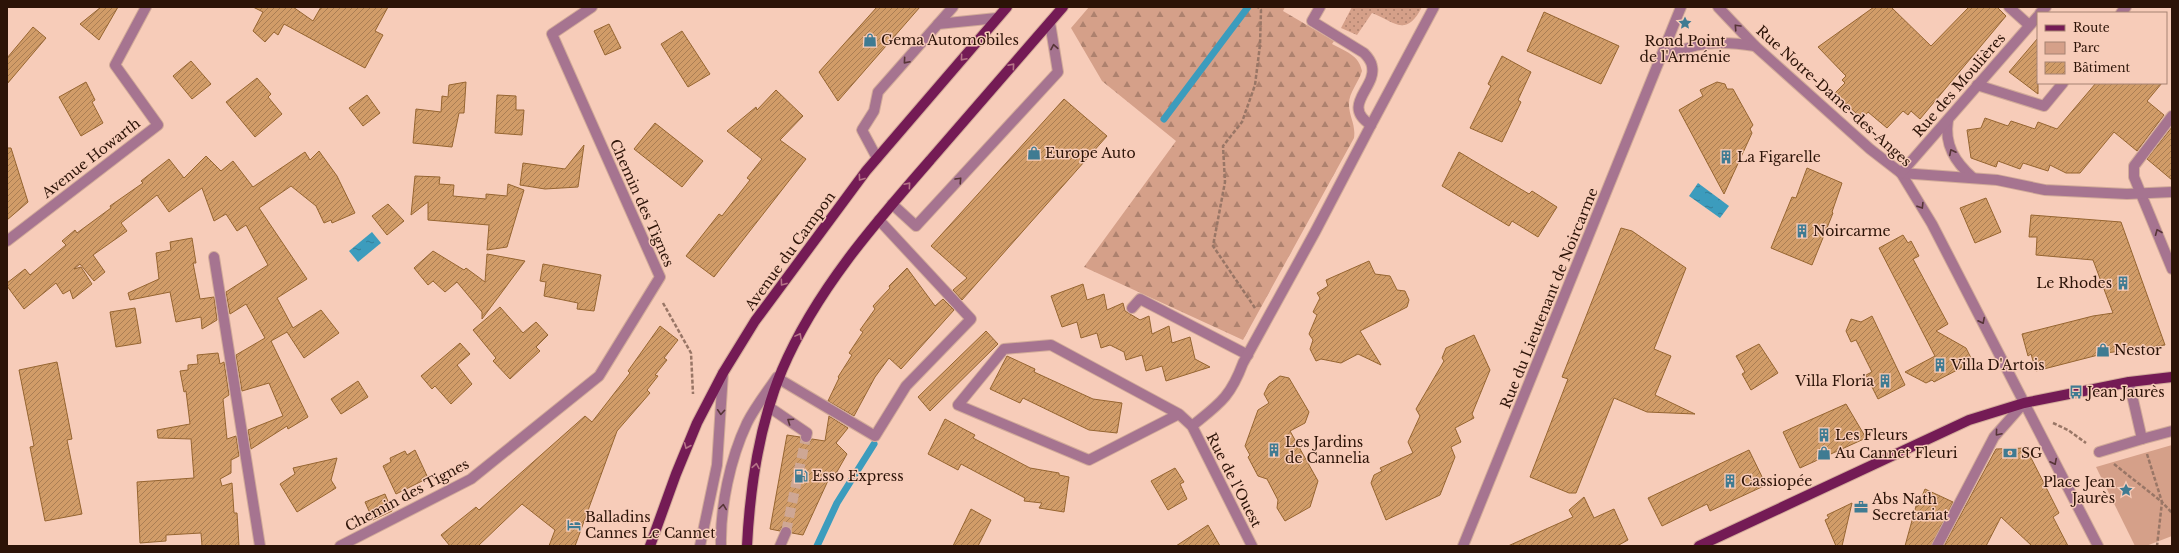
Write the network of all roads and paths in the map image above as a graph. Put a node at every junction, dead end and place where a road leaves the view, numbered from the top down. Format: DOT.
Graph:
graph roads {
  1 [pos="146,7"];
  2 [pos="592,7"];
  3 [pos="953,7"];
  4 [pos="1007,7"];
  5 [pos="1064,7"];
  6 [pos="1258,7"];
  7 [pos="1320,7"];
  8 [pos="1434,7"];
  9 [pos="1681,7"];
  10 [pos="1718,7"];
  11 [pos="2009,7"];
  12 [pos="2037,17"];
  13 [pos="997,18"];
  14 [pos="1050,23"];
  15 [pos="938,24"];
  16 [pos="2030,25"];
  17 [pos="1755,46"];
  18 [pos="1660,59"];
  19 [pos="2062,84"];
  20 [pos="1977,85"];
  21 [pos="2172,116"];
  22 [pos="1948,120"];
  23 [pos="1371,124"];
  24 [pos="877,158"];
  25 [pos="1900,173"];
  26 [pos="1973,178"];
  27 [pos="2172,192"];
  28 [pos="2141,194"];
  29 [pos="892,204"];
  30 [pos="879,220"];
  31 [pos="7,241"];
  32 [pos="214,257"];
  33 [pos="2172,269"];
  34 [pos="651,292"];
  35 [pos="1132,308"];
  36 [pos="1266,320"];
  37 [pos="1248,355"];
  38 [pos="723,373"];
  39 [pos="780,375"];
  40 [pos="2172,377"];
  41 [pos="2129,382"];
  42 [pos="693,396"];
  43 [pos="2024,403"];
  44 [pos="769,407"];
  45 [pos="1179,414"];
  46 [pos="2048,420"];
  47 [pos="1192,426"];
  48 [pos="2068,430"];
  49 [pos="2172,431"];
  50 [pos="806,437"];
  51 [pos="2142,439"];
  52 [pos="2099,452"];
  53 [pos="2162,502"];
  54 [pos="2172,513"];
  55 [pos="786,532"];
  56 [pos="702,542"];
  57 [pos="260,546"];
  58 [pos="340,546"];
  59 [pos="650,546"];
  60 [pos="721,546"];
  61 [pos="747,546"];
  62 [pos="780,546"];
  63 [pos="1252,546"];
  64 [pos="1463,546"];
  65 [pos="1699,546"];
  66 [pos="1937,546"];
  67 [pos="2098,546"];
  68 [pos="2157,546"];
  1 -- 31 [label="street, Avenue Howarth"];
  2 -- 34 [label="street, Chemin des Tignes"];
  3 -- 15 [label="street"];
  4 -- 13 [label="main road, Avenue du Campon"];
  5 -- 14 [label="main road"];
  6 -- 36 [label="path"];
  7 -- 23 [label="street"];
  8 -- 23 [label="street"];
  9 -- 18 [label="street, Rue du Lieutenant de Noircarme"];
  17 -- 10 [label="street, Rue Notre-Dame-des-Anges, one-way"];
  11 -- 16 [label="street"];
  12 -- 16 [label="street, Rue des Moulières"];
  13 -- 15 [label="street"];
  13 -- 24 [label="main road, Avenue du Campon, one-way"];
  29 -- 14 [label="main road, one-way"];
  29 -- 14 [label="street, one-way"];
  15 -- 24 [label="street, one-way"];
  16 -- 20 [label="street, Rue des Moulières"];
  17 -- 18 [label="street"];
  17 -- 25 [label="street, Rue Notre-Dame-des-Anges"];
  18 -- 64 [label="street, Rue du Lieutenant de Noircarme"];
  19 -- 20 [label="street"];
  20 -- 22 [label="street, Rue des Moulières"];
  21 -- 28 [label="street"];
  22 -- 25 [label="street, Rue des Moulières"];
  26 -- 22 [label="street, one-way"];
  23 -- 36 [label="street"];
  24 -- 38 [label="main road, Avenue du Campon, one-way"];
  25 -- 26 [label="street"];
  25 -- 43 [label="street, Rue Notre-Dame-des-Anges, one-way"];
  26 -- 28 [label="street"];
  27 -- 28 [label="street"];
  33 -- 28 [label="street, one-way"];
  29 -- 30 [label="main road"];
  39 -- 30 [label="main road, one-way"];
  30 -- 39 [label="street"];
  32 -- 57 [label="street"];
  34 -- 42 [label="path"];
  34 -- 58 [label="street, Chemin des Tignes"];
  35 -- 37 [label="street"];
  36 -- 37 [label="street"];
  37 -- 47 [label="street"];
  38 -- 56 [label="street, one-way"];
  38 -- 59 [label="main road, Avenue du Campon, one-way"];
  39 -- 44 [label="main road"];
  60 -- 39 [label="street, one-way"];
  40 -- 41 [label="main road"];
  41 -- 43 [label="main road"];
  41 -- 51 [label="street"];
  43 -- 65 [label="main road"];
  43 -- 66 [label="street, one-way"];
  43 -- 67 [label="street, Rue Notre-Dame-des-Anges, one-way"];
  50 -- 44 [label="street, one-way"];
  61 -- 44 [label="main road, one-way"];
  45 -- 45 [label="street"];
  45 -- 47 [label="street"];
  46 -- 48 [label="path"];
  47 -- 63 [label="street, Rue de l'Ouest"];
  49 -- 51 [label="street"];
  51 -- 52 [label="street"];
  51 -- 53 [label="path"];
  53 -- 54 [label="path"];
  53 -- 68 [label="path"];
  55 -- 62 [label="street"];
}
